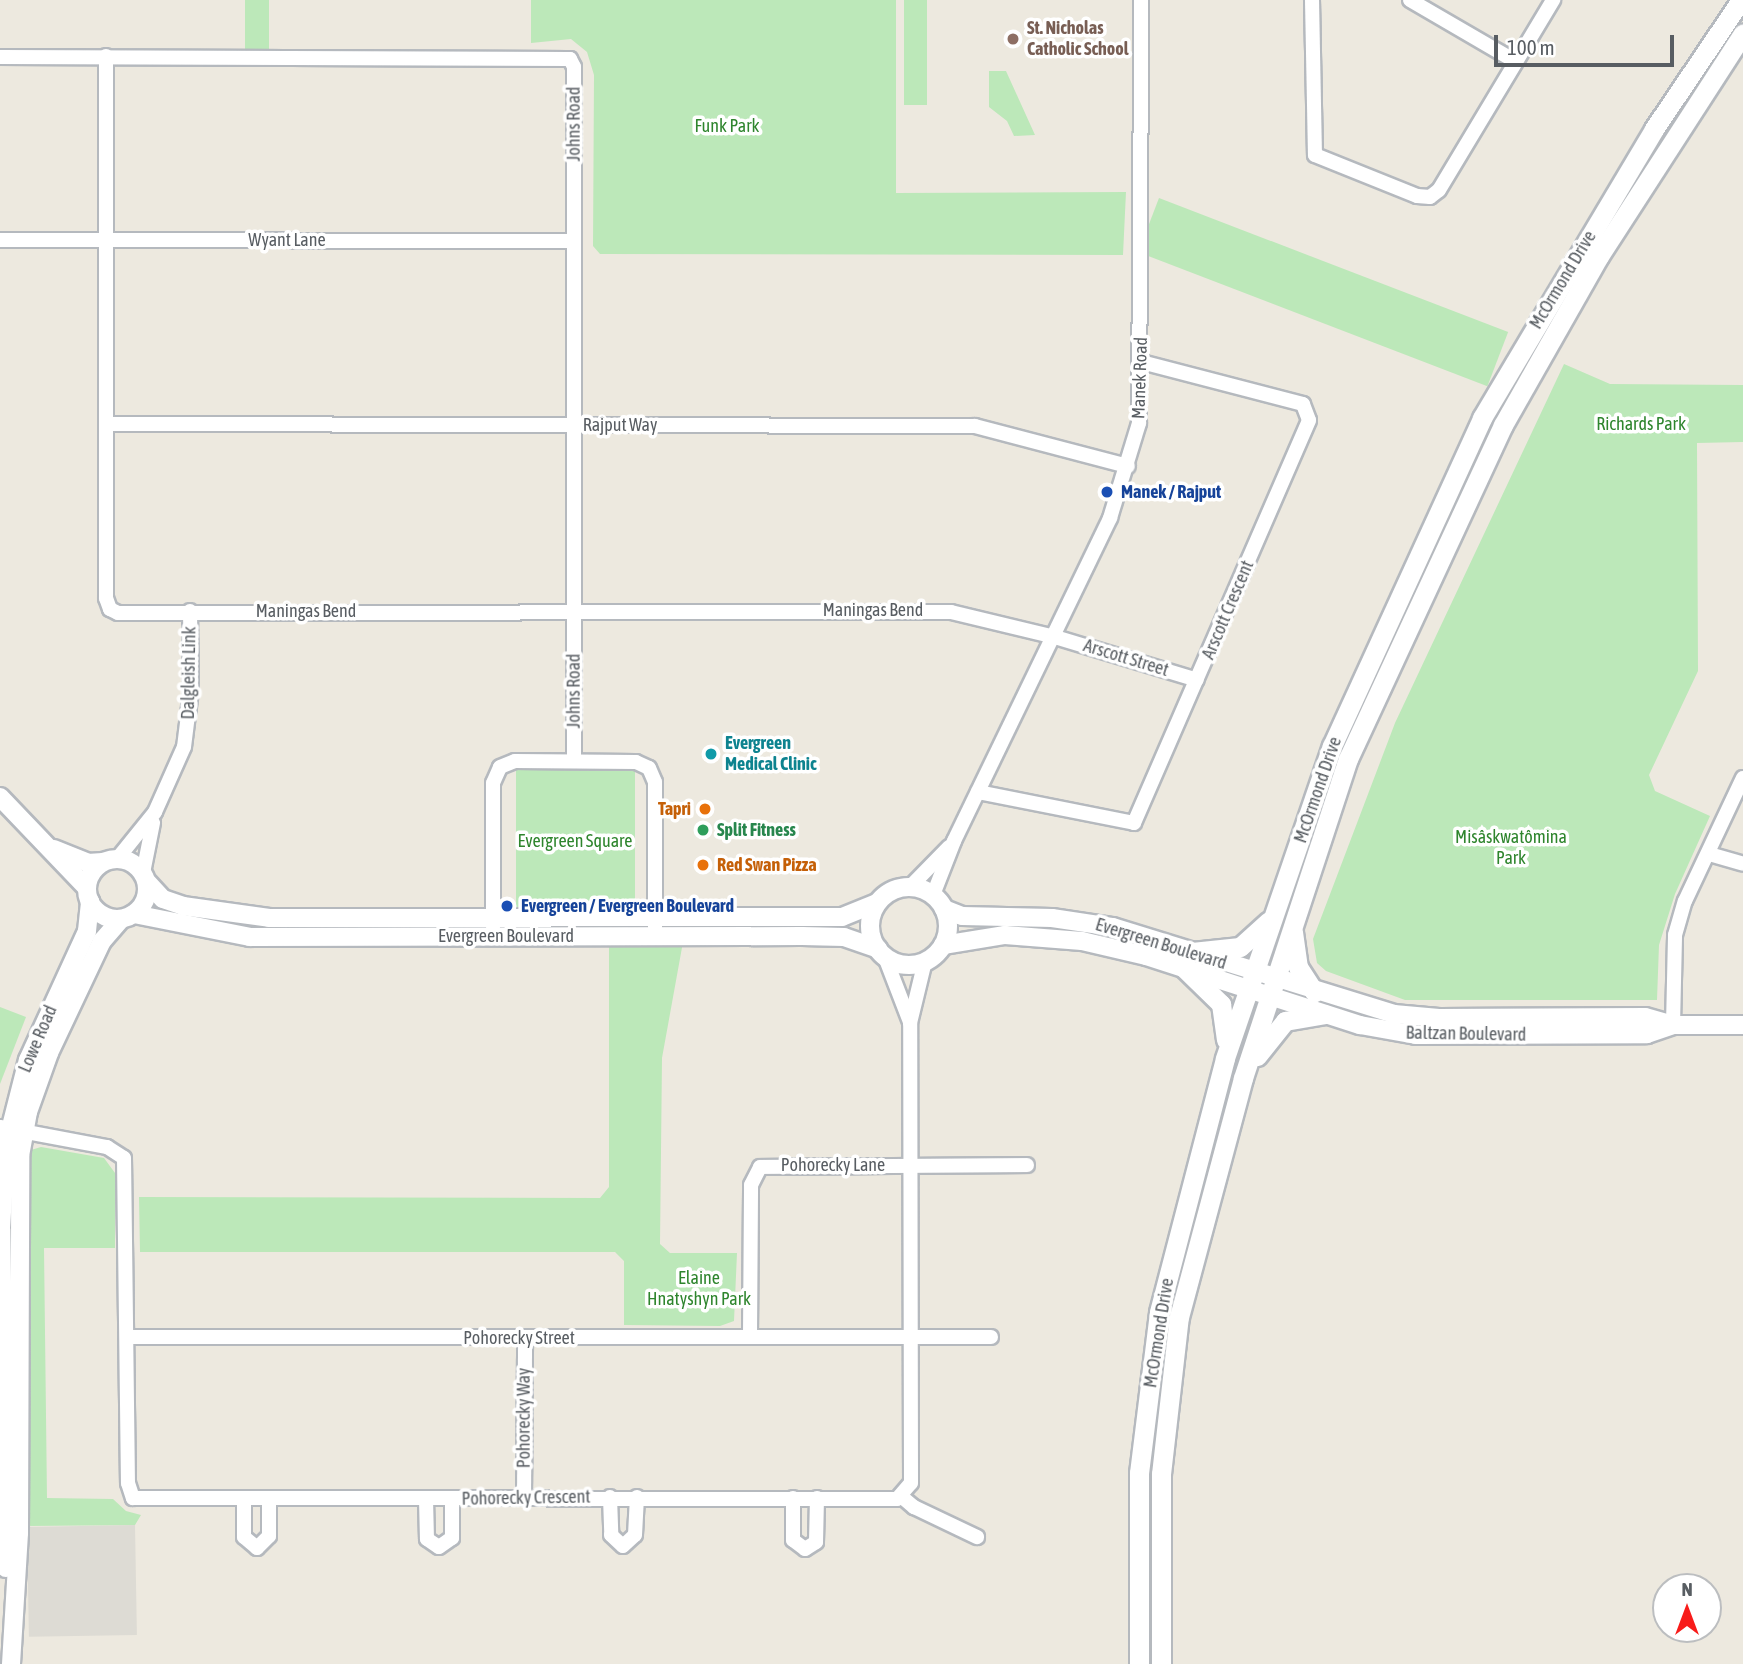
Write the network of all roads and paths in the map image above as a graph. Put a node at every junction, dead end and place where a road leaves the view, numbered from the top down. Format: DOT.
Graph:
graph roads {
  1 [pos="1141,0"];
  2 [pos="1312,0"];
  3 [pos="1410,0"];
  4 [pos="1553,0"];
  5 [pos="1741,0"];
  6 [pos="1743,33"];
  7 [pos="106,56"];
  8 [pos="0,57"];
  9 [pos="1515,61"];
  10 [pos="0,240"];
  11 [pos="106,240"];
  12 [pos="573,241"];
  13 [pos="1142,362"];
  14 [pos="107,424"];
  15 [pos="574,425"];
  16 [pos="1128,466"];
  17 [pos="190,611"];
  18 [pos="575,613"];
  19 [pos="1055,636"];
  20 [pos="1198,680"];
  21 [pos="574,761"];
  22 [pos="1743,778"];
  23 [pos="978,792"];
  24 [pos="0,797"];
  25 [pos="155,812"];
  26 [pos="954,841"];
  27 [pos="43,842"];
  28 [pos="1709,854"];
  29 [pos="110,860"];
  30 [pos="1743,864"];
  31 [pos="145,878"];
  32 [pos="910,887"];
  33 [pos="89,895"];
  34 [pos="939,902"];
  35 [pos="877,903"];
  36 [pos="1276,909"];
  37 [pos="128,916"];
  38 [pos="655,926"];
  39 [pos="493,927"];
  40 [pos="1293,927"];
  41 [pos="943,945"];
  42 [pos="882,953"];
  43 [pos="1188,960"];
  44 [pos="925,961"];
  45 [pos="1250,981"];
  46 [pos="1271,988"];
  47 [pos="1314,992"];
  48 [pos="1324,1014"];
  49 [pos="910,1023"];
  50 [pos="1673,1025"];
  51 [pos="1743,1025"];
  52 [pos="1225,1058"];
  53 [pos="1242,1078"];
  54 [pos="11,1129"];
  55 [pos="909,1165"];
  56 [pos="1027,1165"];
  57 [pos="8,1323"];
  58 [pos="750,1336"];
  59 [pos="128,1337"];
  60 [pos="910,1337"];
  61 [pos="991,1337"];
  62 [pos="525,1338"];
  63 [pos="610,1497"];
  64 [pos="637,1497"];
  65 [pos="902,1497"];
  66 [pos="269,1498"];
  67 [pos="524,1498"];
  68 [pos="793,1498"];
  69 [pos="817,1498"];
  70 [pos="244,1499"];
  71 [pos="426,1499"];
  72 [pos="452,1499"];
  73 [pos="977,1536"];
  74 [pos="11,1664"];
  75 [pos="1139,1664"];
  76 [pos="1161,1664"];
  1 -- 13 [label="street, Manek Road"];
  2 -- 9 [label="street"];
  3 -- 9 [label="street"];
  4 -- 9 [label="street"];
  5 -- 36 [label="main road, McOrmond Drive"];
  6 -- 40 [label="main road, McOrmond Drive"];
  7 -- 8 [label="street, Johns Road"];
  7 -- 11 [label="street, Maningas Bend"];
  7 -- 12 [label="street, Johns Road"];
  10 -- 11 [label="street, Wyant Lane"];
  11 -- 12 [label="street, Wyant Lane"];
  11 -- 14 [label="street, Maningas Bend"];
  12 -- 15 [label="street, Johns Road"];
  13 -- 16 [label="street, Manek Road"];
  13 -- 20 [label="street, Arscott Crescent"];
  14 -- 15 [label="street, Rajput Way"];
  14 -- 17 [label="street, Maningas Bend"];
  15 -- 16 [label="street, Rajput Way"];
  15 -- 18 [label="street, Johns Road"];
  16 -- 19 [label="street, Manek Road"];
  17 -- 18 [label="street, Maningas Bend"];
  17 -- 25 [label="street, Dalgleish Link"];
  18 -- 19 [label="street, Maningas Bend"];
  18 -- 21 [label="street, Johns Road"];
  19 -- 20 [label="street, Arscott Street"];
  19 -- 23 [label="street, Manek Road"];
  20 -- 23 [label="street, Arscott Crescent"];
  21 -- 38 [label="street"];
  21 -- 39 [label="street"];
  22 -- 28 [label="street"];
  23 -- 26 [label="street, Manek Road"];
  24 -- 27 [label="street"];
  25 -- 29 [label="street, Dalgleish Link"];
  25 -- 31 [label="street, Dalgleish Link"];
  26 -- 32 [label="street, Manek Road"];
  26 -- 34 [label="street, Manek Road"];
  27 -- 29 [label="street"];
  27 -- 33 [label="street"];
  28 -- 30 [label="street"];
  28 -- 50 [label="street"];
  29 -- 31 [label="street"];
  29 -- 33 [label="street"];
  31 -- 37 [label="street"];
  31 -- 39 [label="street, Evergreen Boulevard"];
  32 -- 34 [label="street"];
  32 -- 35 [label="street"];
  33 -- 37 [label="street"];
  33 -- 54 [label="street, Lowe Road"];
  34 -- 41 [label="street"];
  34 -- 43 [label="street, Evergreen Boulevard"];
  35 -- 38 [label="street, Evergreen Boulevard"];
  35 -- 42 [label="street"];
  36 -- 43 [label="main road"];
  36 -- 45 [label="main road, McOrmond Drive"];
  37 -- 39 [label="street, Evergreen Boulevard"];
  37 -- 54 [label="street, Lowe Road"];
  38 -- 39 [label="street, Evergreen Boulevard"];
  38 -- 42 [label="street, Evergreen Boulevard"];
  40 -- 46 [label="main road, McOrmond Drive"];
  40 -- 47 [label="main road"];
  41 -- 43 [label="street, Evergreen Boulevard"];
  41 -- 44 [label="street"];
  42 -- 44 [label="street"];
  42 -- 49 [label="street"];
  43 -- 45 [label="street, Evergreen Boulevard"];
  43 -- 52 [label="main road"];
  44 -- 49 [label="street"];
  45 -- 46 [label="street, Baltzan Boulevard"];
  45 -- 52 [label="main road, McOrmond Drive"];
  46 -- 47 [label="street, Baltzan Boulevard"];
  46 -- 48 [label="street, Baltzan Boulevard"];
  46 -- 53 [label="main road, McOrmond Drive"];
  47 -- 50 [label="street, Baltzan Boulevard"];
  48 -- 50 [label="street, Baltzan Boulevard"];
  48 -- 53 [label="main road"];
  49 -- 55 [label="street"];
  50 -- 51 [label="street, Baltzan Boulevard"];
  52 -- 75 [label="main road, McOrmond Drive"];
  53 -- 76 [label="main road, McOrmond Drive"];
  54 -- 57 [label="street, Lowe Road"];
  54 -- 59 [label="street, Pohorecky Crescent"];
  55 -- 56 [label="street"];
  55 -- 58 [label="street, Pohorecky Lane"];
  55 -- 60 [label="street"];
  57 -- 74 [label="street, Lowe Road"];
  58 -- 60 [label="street, Pohorecky Street"];
  58 -- 62 [label="street, Pohorecky Street"];
  59 -- 62 [label="street, Pohorecky Street"];
  59 -- 70 [label="street, Pohorecky Crescent"];
  60 -- 61 [label="street, Pohorecky Street"];
  60 -- 65 [label="street"];
  62 -- 67 [label="street, Pohorecky Way"];
  63 -- 64 [label="street, Pohorecky Crescent"];
  63 -- 64 [label="street"];
  63 -- 67 [label="street, Pohorecky Crescent"];
  64 -- 68 [label="street, Pohorecky Crescent"];
  65 -- 69 [label="street, Pohorecky Crescent"];
  65 -- 73 [label="street"];
  66 -- 70 [label="street, Pohorecky Crescent"];
  66 -- 70 [label="street"];
  66 -- 71 [label="street, Pohorecky Crescent"];
  67 -- 72 [label="street, Pohorecky Crescent"];
  68 -- 69 [label="street, Pohorecky Crescent"];
  68 -- 69 [label="street"];
  71 -- 72 [label="street, Pohorecky Crescent"];
  71 -- 72 [label="street"];
}
